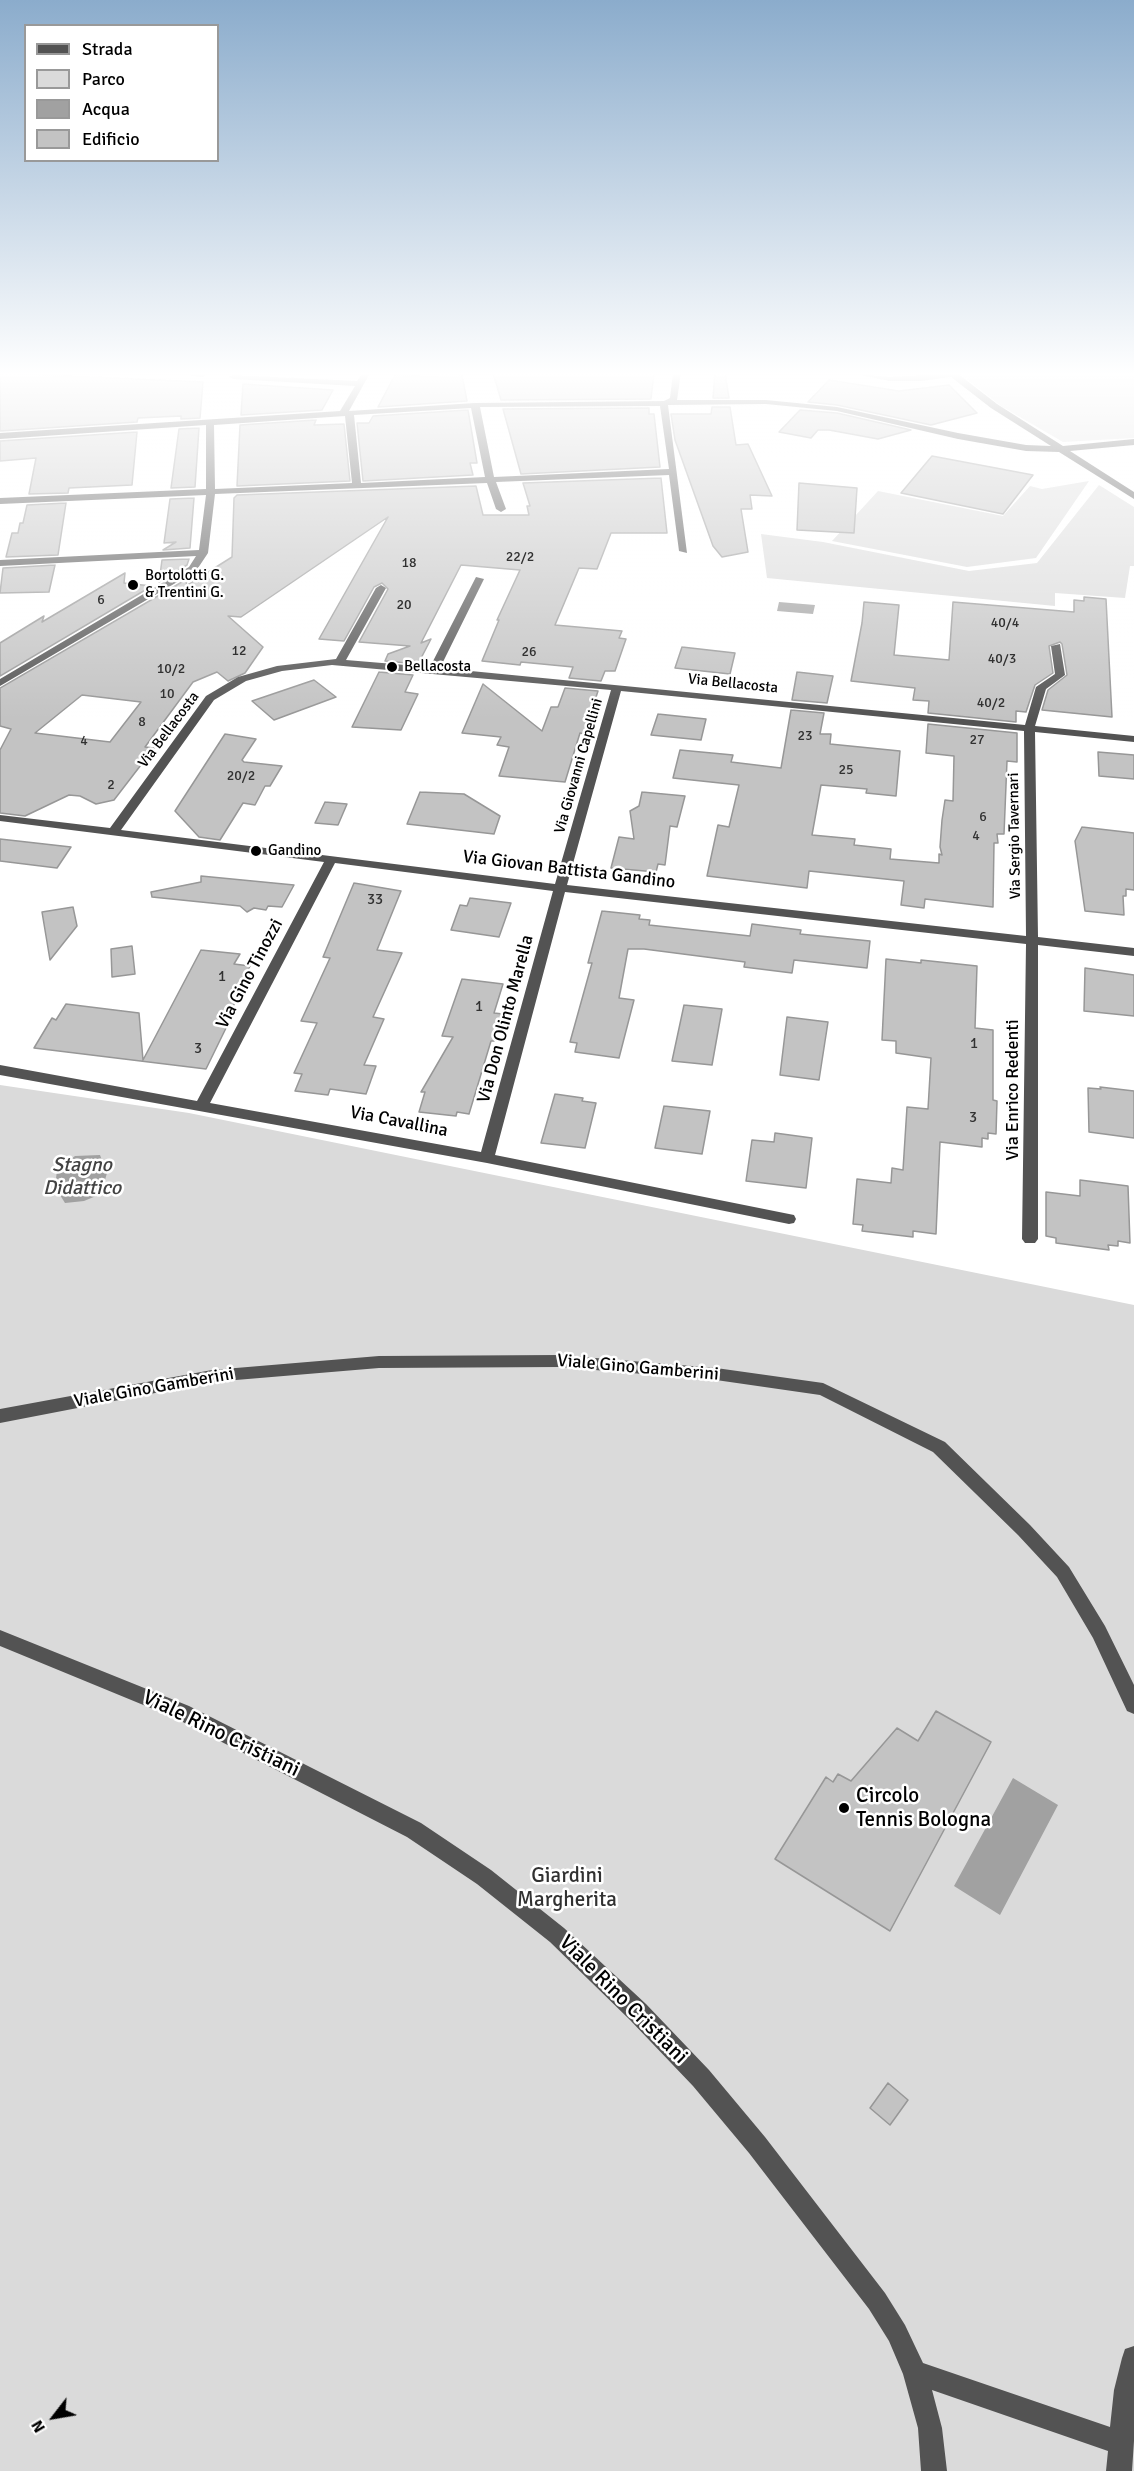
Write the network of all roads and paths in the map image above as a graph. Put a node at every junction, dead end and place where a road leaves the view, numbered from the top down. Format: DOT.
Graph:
graph roads {
  1 [pos="211,488"];
  2 [pos="297,488"];
  3 [pos="493,488"];
  4 [pos="674,488"];
  5 [pos="211,493"];
  6 [pos="0,501"];
  7 [pos="501,509"];
  8 [pos="684,551"];
  9 [pos="203,553"];
  10 [pos="0,563"];
  11 [pos="479,579"];
  12 [pos="381,588"];
  13 [pos="1056,646"];
  14 [pos="340,662"];
  15 [pos="434,670"];
  16 [pos="0,683"];
  17 [pos="617,687"];
  18 [pos="1029,729"];
  19 [pos="1134,739"];
  20 [pos="0,818"];
  21 [pos="114,831"];
  22 [pos="331,860"];
  23 [pos="560,888"];
  24 [pos="1032,942"];
  25 [pos="1134,952"];
  26 [pos="0,1070"];
  27 [pos="202,1105"];
  28 [pos="487,1158"];
  29 [pos="789,1219"];
  30 [pos="1030,1239"];
  31 [pos="0,1416"];
  32 [pos="0,1638"];
  33 [pos="1134,1705"];
  34 [pos="1134,2358"];
  35 [pos="915,2372"];
  36 [pos="1120,2443"];
  37 [pos="934,2471"];
  38 [pos="1119,2471"];
  1 -- 5 [label="street"];
  2 -- 5 [label="street"];
  3 -- 7 [label="street"];
  4 -- 8 [label="street"];
  5 -- 6 [label="street"];
  5 -- 9 [label="street"];
  9 -- 10 [label="street"];
  9 -- 16 [label="street"];
  11 -- 15 [label="street"];
  12 -- 14 [label="street"];
  13 -- 18 [label="street"];
  14 -- 15 [label="street, Via Bellacosta"];
  14 -- 21 [label="street, Via Bellacosta"];
  15 -- 17 [label="street, Via Bellacosta"];
  17 -- 18 [label="street, Via Bellacosta"];
  17 -- 23 [label="street, Via Giovanni Capellini"];
  18 -- 19 [label="street, Via Bellacosta"];
  18 -- 24 [label="street, Via Sergio Tavernari"];
  20 -- 21 [label="street, Via Giovan Battista Gandino"];
  21 -- 22 [label="street, Via Giovan Battista Gandino"];
  22 -- 23 [label="street, Via Giovan Battista Gandino"];
  22 -- 27 [label="street, Via Gino Tinozzi"];
  23 -- 24 [label="street, Via Giovan Battista Gandino"];
  23 -- 28 [label="street, Via Don Olinto Marella"];
  24 -- 25 [label="street, Via Giovan Battista Gandino"];
  24 -- 30 [label="street, Via Enrico Redenti"];
  26 -- 27 [label="street, Via Cavallina"];
  27 -- 28 [label="street, Via Cavallina"];
  28 -- 29 [label="street, Via Cavallina"];
  31 -- 33 [label="street, Viale Gino Gamberini"];
  32 -- 35 [label="street, Viale Rino Cristiani"];
  34 -- 36 [label="street"];
  35 -- 36 [label="street"];
  35 -- 37 [label="street, Viale Rino Cristiani"];
  36 -- 38 [label="street"];
}
